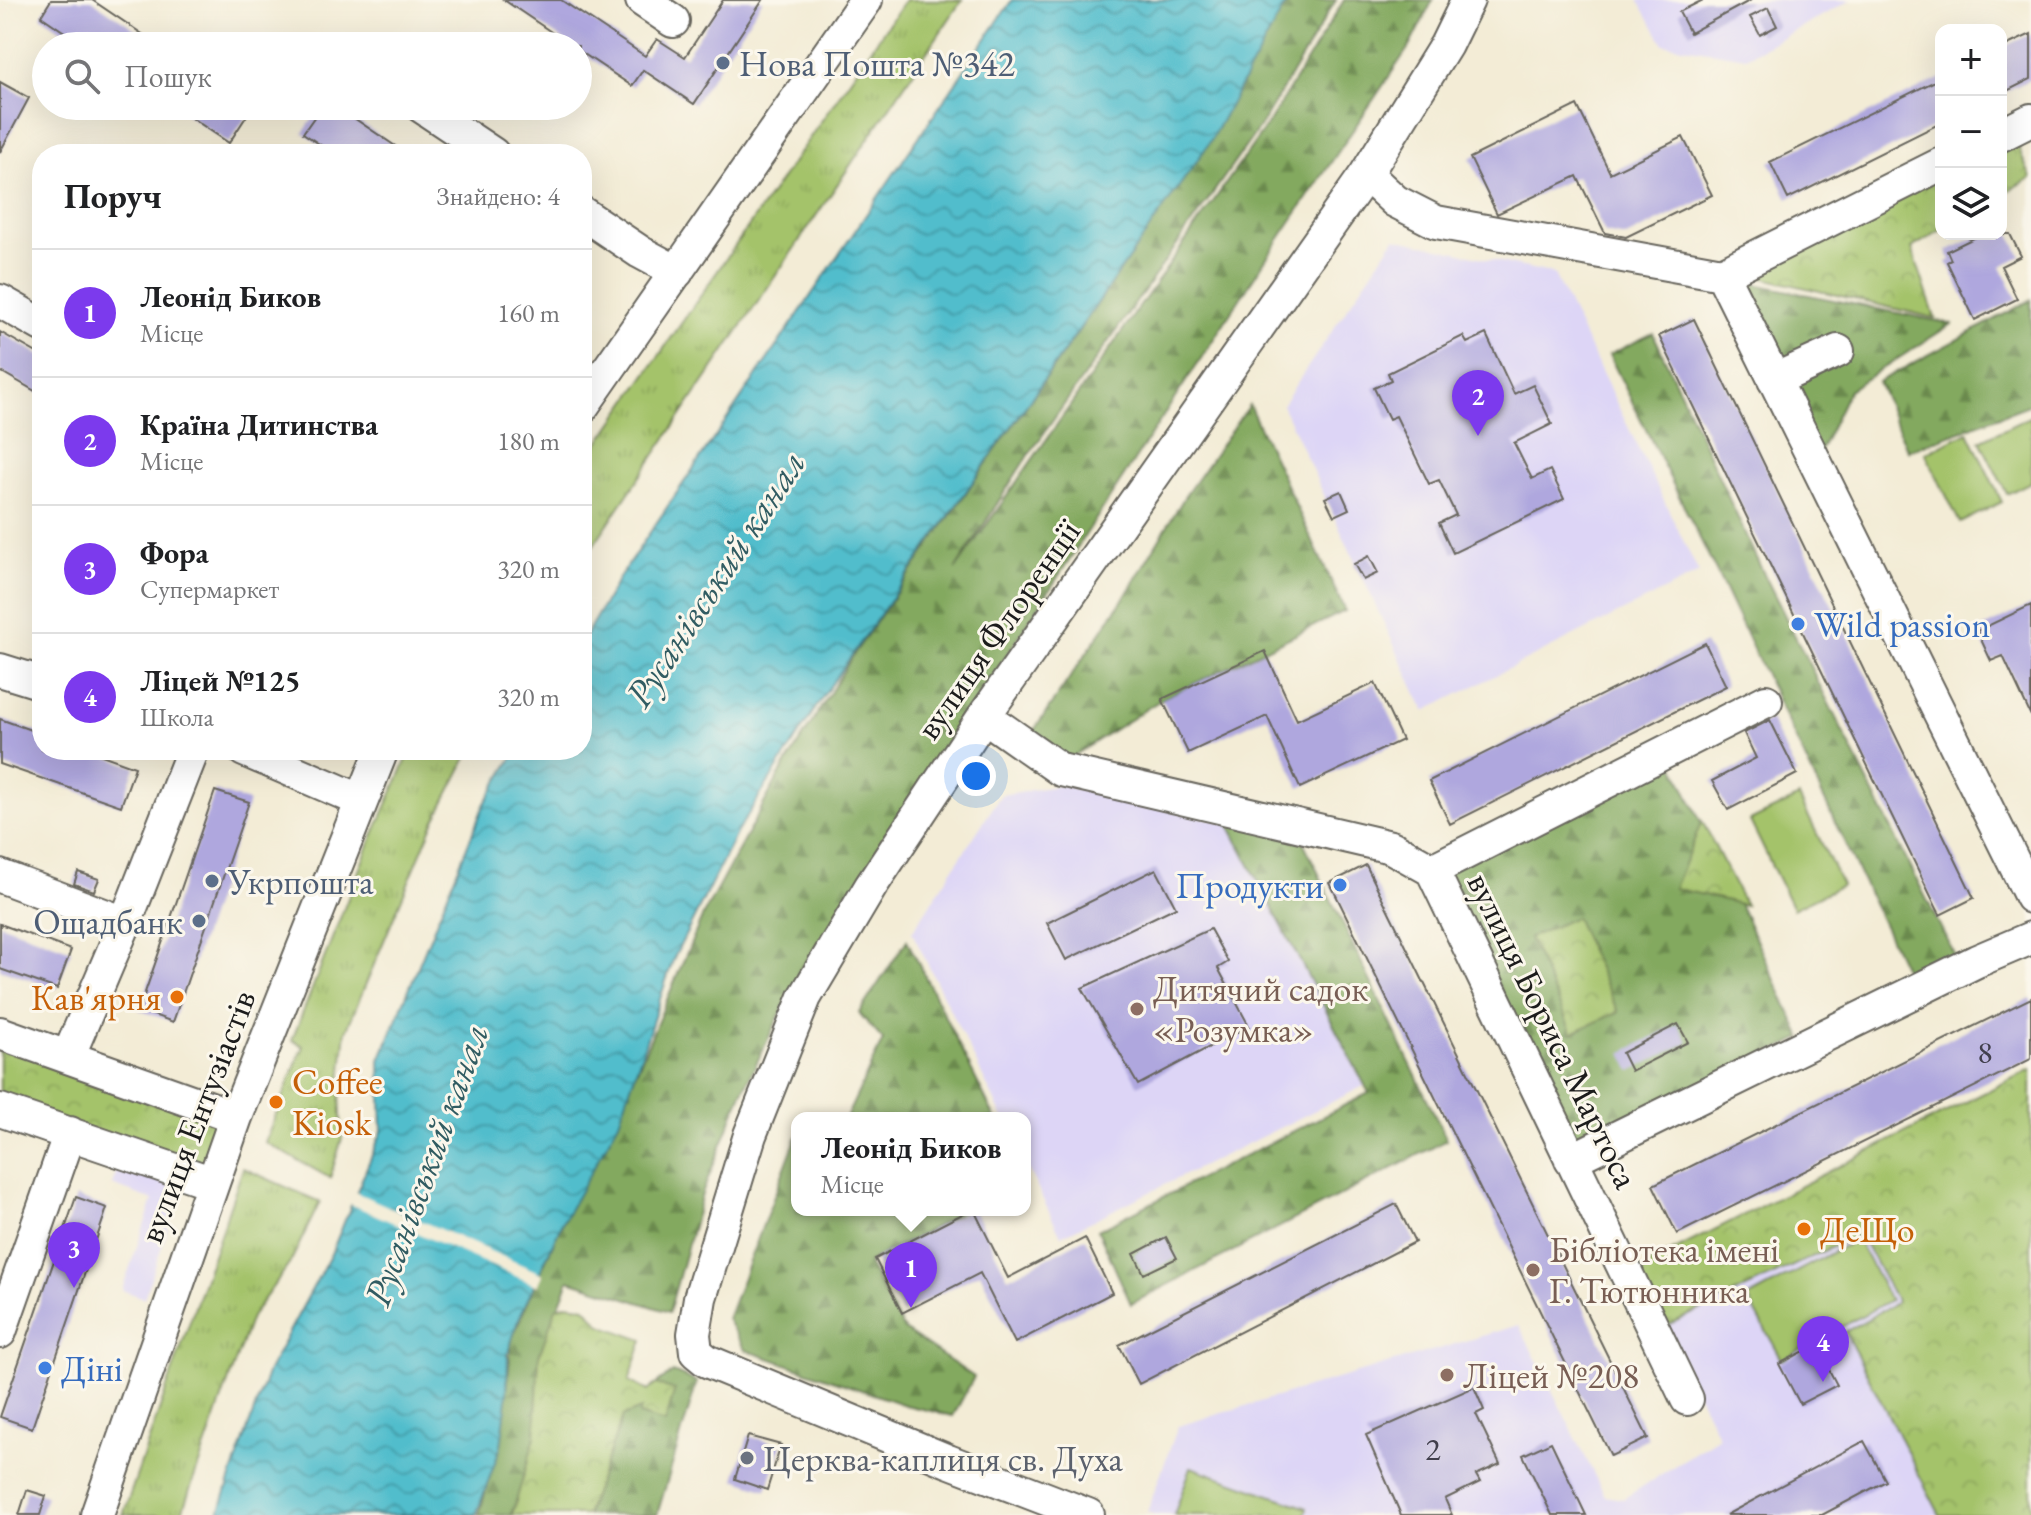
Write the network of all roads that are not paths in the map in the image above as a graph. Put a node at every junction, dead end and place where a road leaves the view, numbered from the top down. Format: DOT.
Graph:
graph roads {
  1 [pos="642,0"];
  2 [pos="866,0"];
  3 [pos="1468,0"];
  4 [pos="673,21"];
  5 [pos="442,120"];
  6 [pos="2031,120"];
  7 [pos="2007,132"];
  8 [pos="478,144"];
  9 [pos="1935,167"];
  10 [pos="1366,174"];
  11 [pos="592,220"];
  12 [pos="677,272"];
  13 [pos="1722,274"];
  14 [pos="0,301"];
  15 [pos="32,319"];
  16 [pos="1838,351"];
  17 [pos="1774,380"];
  18 [pos="592,393"];
  19 [pos="0,670"];
  20 [pos="32,680"];
  21 [pos="1766,701"];
  22 [pos="984,716"];
  23 [pos="189,760"];
  24 [pos="267,760"];
  25 [pos="378,760"];
  26 [pos="360,800"];
  27 [pos="1432,870"];
  28 [pos="0,876"];
  29 [pos="2031,897"];
  30 [pos="125,923"];
  31 [pos="2031,938"];
  32 [pos="0,1033"];
  33 [pos="68,1057"];
  34 [pos="0,1110"];
  35 [pos="236,1117"];
  36 [pos="70,1133"];
  37 [pos="1571,1160"];
  38 [pos="213,1183"];
  39 [pos="11,1263"];
  40 [pos="0,1332"];
  41 [pos="1687,1399"];
  42 [pos="97,1515"];
  43 [pos="1088,1515"];
  1 -- 4 [label="street"];
  2 -- 12 [label="street"];
  3 -- 10 [label="street, вулиця Флоренції"];
  5 -- 8 [label="street"];
  6 -- 7 [label="street"];
  9 -- 13 [label="street"];
  10 -- 13 [label="street"];
  10 -- 22 [label="street, вулиця Флоренції"];
  11 -- 12 [label="street"];
  12 -- 18 [label="street"];
  13 -- 17 [label="street"];
  14 -- 15 [label="street"];
  16 -- 17 [label="street"];
  17 -- 29 [label="street"];
  19 -- 20 [label="street"];
  21 -- 27 [label="street"];
  22 -- 27 [label="street, вулиця Бориса Мартоса"];
  22 -- 43 [label="street, вулиця Флоренції"];
  23 -- 30 [label="street"];
  24 -- 26 [label="street"];
  25 -- 26 [label="street, вулиця Ентузіастів"];
  26 -- 35 [label="street, вулиця Ентузіастів"];
  27 -- 37 [label="street, вулиця Бориса Мартоса"];
  28 -- 30 [label="street"];
  30 -- 33 [label="street"];
  31 -- 37 [label="street"];
  32 -- 33 [label="street"];
  33 -- 35 [label="street"];
  34 -- 36 [label="street"];
  35 -- 38 [label="street, вулиця Ентузіастів"];
  36 -- 38 [label="street"];
  36 -- 39 [label="street"];
  37 -- 41 [label="street, вулиця Бориса Мартоса"];
  38 -- 42 [label="street, вулиця Ентузіастів"];
  39 -- 40 [label="street"];
}
